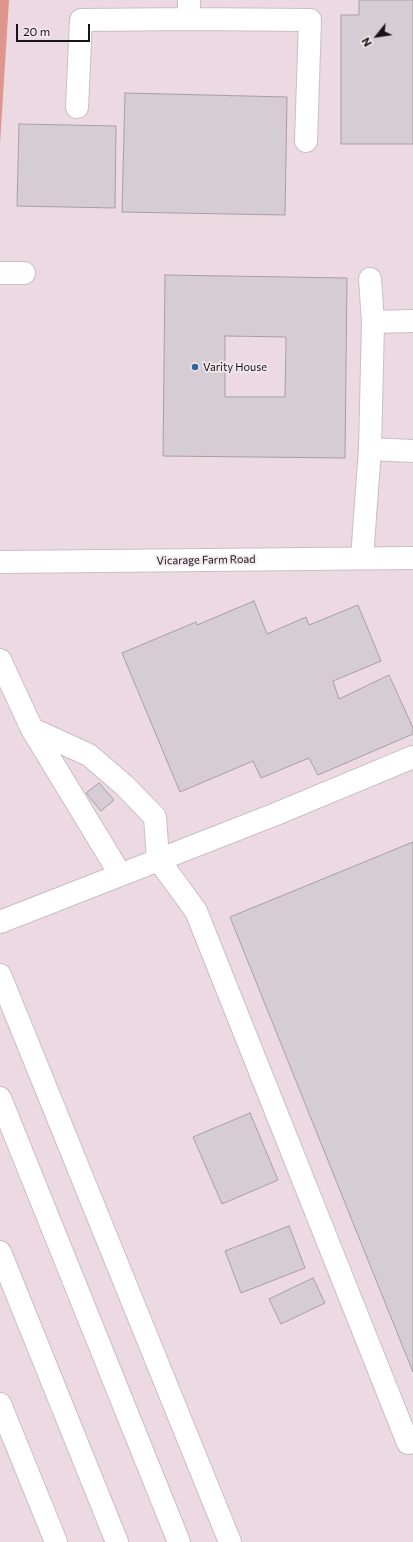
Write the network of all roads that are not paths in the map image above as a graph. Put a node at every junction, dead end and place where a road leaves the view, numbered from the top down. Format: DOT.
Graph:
graph roads {
  1 [pos="189,9"];
  2 [pos="77,107"];
  3 [pos="306,140"];
  4 [pos="0,273"];
  5 [pos="24,273"];
  6 [pos="370,279"];
  7 [pos="413,321"];
  8 [pos="373,322"];
  9 [pos="370,448"];
  10 [pos="413,451"];
  11 [pos="362,558"];
  12 [pos="413,558"];
  13 [pos="0,562"];
  14 [pos="0,660"];
  15 [pos="32,729"];
  16 [pos="413,756"];
  17 [pos="158,859"];
  18 [pos="120,874"];
  19 [pos="0,922"];
  20 [pos="0,975"];
  21 [pos="0,1098"];
  22 [pos="0,1252"];
  23 [pos="0,1404"];
  24 [pos="408,1443"];
  25 [pos="56,1542"];
  26 [pos="117,1542"];
  27 [pos="179,1542"];
  28 [pos="230,1542"];
  1 -- 2 [label="street"];
  1 -- 3 [label="street"];
  4 -- 5 [label="street"];
  6 -- 8 [label="street"];
  7 -- 8 [label="street"];
  8 -- 9 [label="street"];
  9 -- 10 [label="street"];
  9 -- 11 [label="street"];
  11 -- 12 [label="street, Vicarage Farm Road"];
  11 -- 13 [label="street, Vicarage Farm Road"];
  14 -- 15 [label="street"];
  15 -- 17 [label="street"];
  15 -- 18 [label="street"];
  16 -- 17 [label="street"];
  17 -- 18 [label="street"];
  17 -- 24 [label="street"];
  18 -- 19 [label="street"];
  20 -- 28 [label="street"];
  21 -- 27 [label="street"];
  22 -- 26 [label="street"];
  23 -- 25 [label="street"];
}
